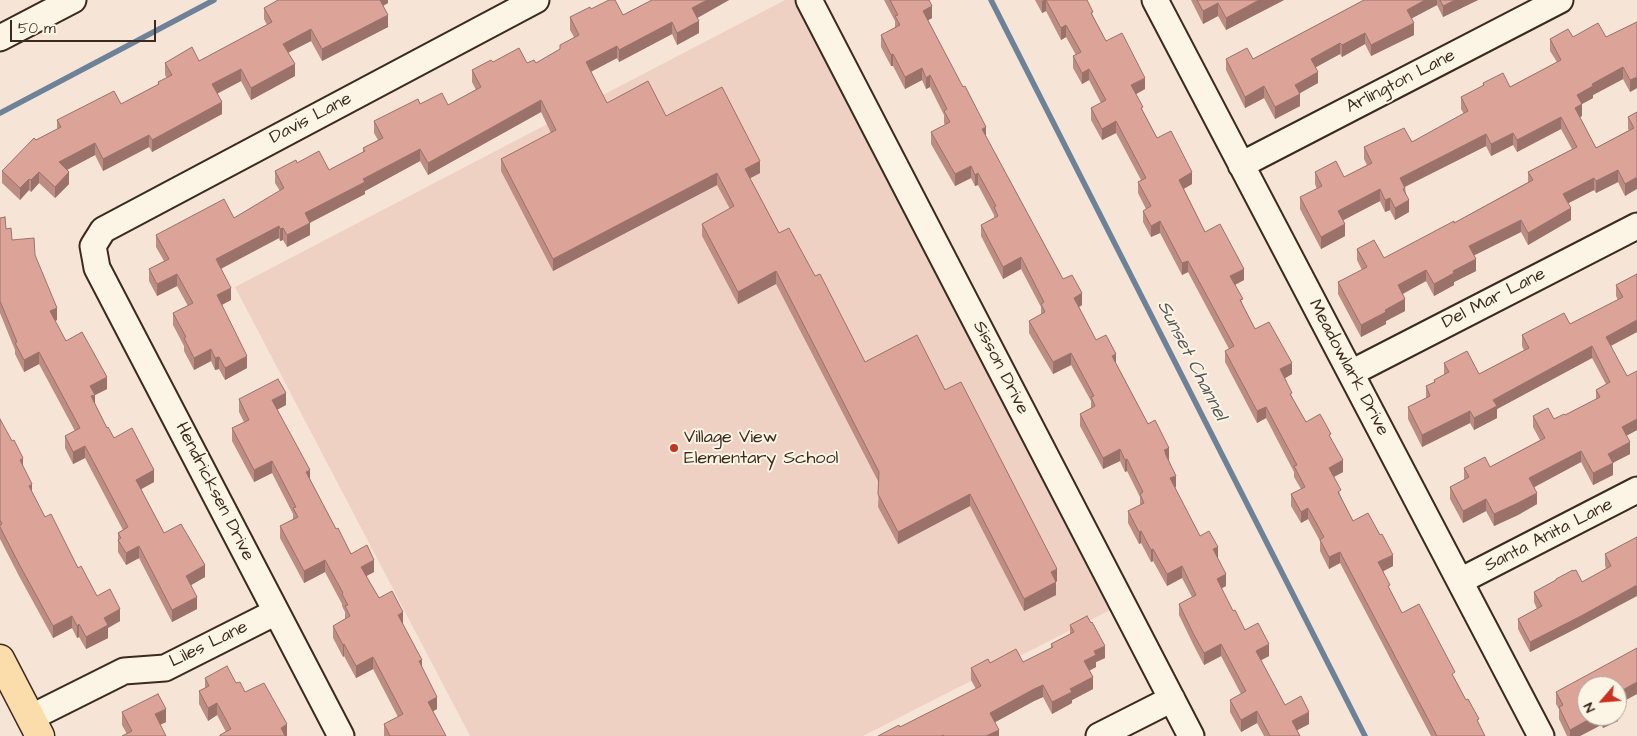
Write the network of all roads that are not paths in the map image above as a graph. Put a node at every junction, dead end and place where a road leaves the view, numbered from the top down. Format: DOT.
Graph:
graph roads {
  1 [pos="73,0"];
  2 [pos="536,0"];
  3 [pos="809,0"];
  4 [pos="1155,0"];
  5 [pos="1560,0"];
  6 [pos="0,38"];
  7 [pos="1241,165"];
  8 [pos="1637,226"];
  9 [pos="93,246"];
  10 [pos="1351,373"];
  11 [pos="1637,490"];
  12 [pos="1460,581"];
  13 [pos="276,612"];
  14 [pos="0,659"];
  15 [pos="1172,699"];
  16 [pos="35,727"];
  17 [pos="341,736"];
  18 [pos="1099,736"];
  19 [pos="1191,736"];
  20 [pos="1542,736"];
  1 -- 6 [label="street"];
  2 -- 9 [label="street, Davis Lane"];
  3 -- 15 [label="street, Sisson Drive"];
  4 -- 7 [label="street, Meadowlark Drive"];
  5 -- 7 [label="street, Arlington Lane"];
  7 -- 10 [label="street, Meadowlark Drive"];
  8 -- 10 [label="street, Del Mar Lane"];
  9 -- 13 [label="street, Hendricksen Drive"];
  10 -- 12 [label="street, Meadowlark Drive"];
  11 -- 12 [label="street, Santa Anita Lane"];
  12 -- 20 [label="street, Meadowlark Drive"];
  13 -- 16 [label="street, Liles Lane"];
  13 -- 17 [label="street, Hendricksen Drive"];
  14 -- 16 [label="main road"];
  15 -- 18 [label="street"];
  15 -- 19 [label="street, Sisson Drive"];
}
